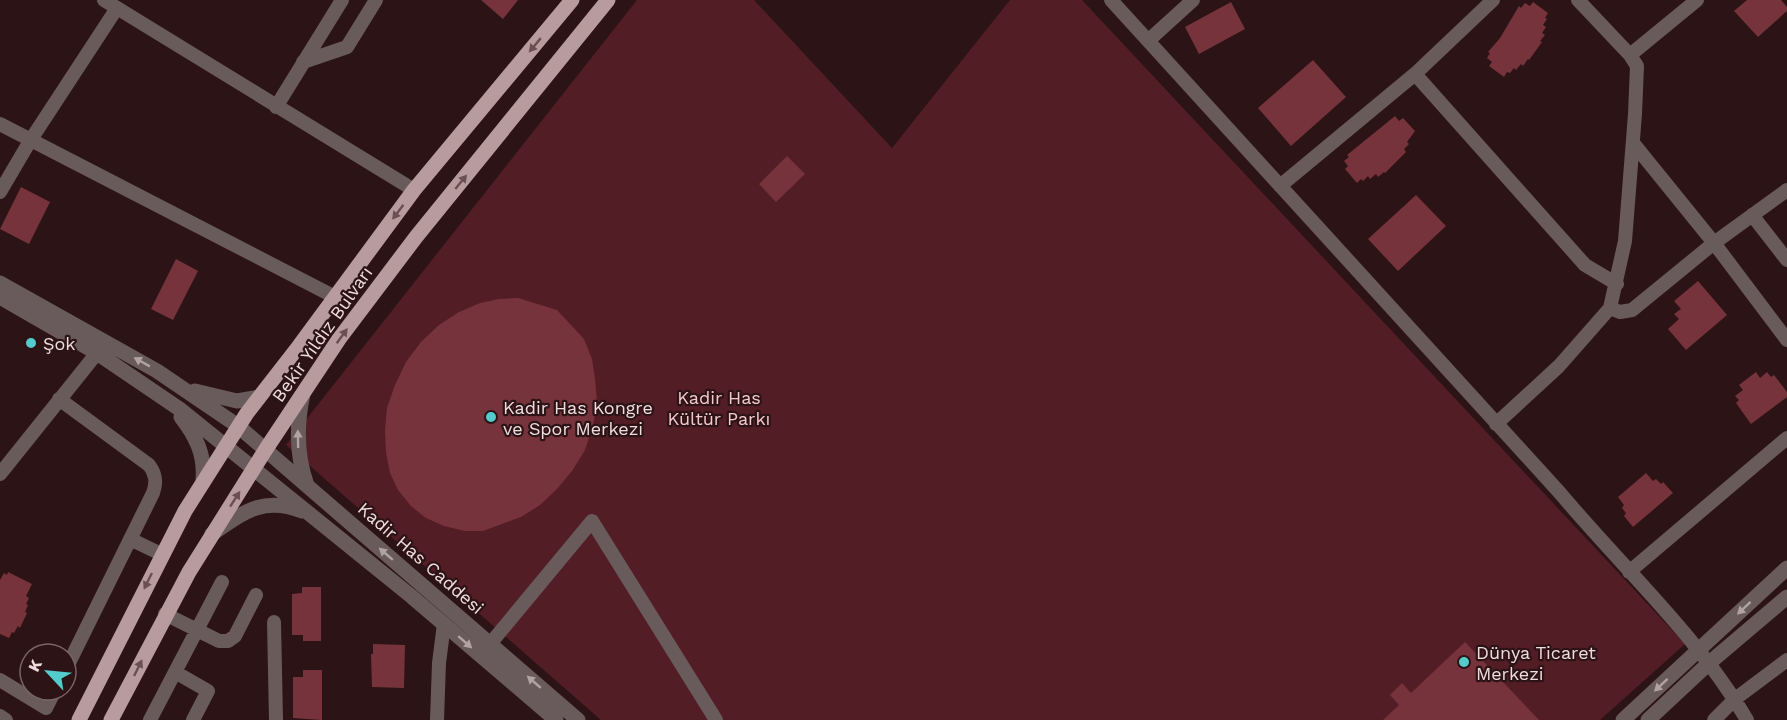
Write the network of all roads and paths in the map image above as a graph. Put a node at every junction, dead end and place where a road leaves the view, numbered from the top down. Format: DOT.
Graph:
graph roads {
  1 [pos="104,0"];
  2 [pos="342,0"];
  3 [pos="375,0"];
  4 [pos="573,0"];
  5 [pos="608,0"];
  6 [pos="1112,0"];
  7 [pos="1193,0"];
  8 [pos="1493,0"];
  9 [pos="1578,0"];
  10 [pos="1697,0"];
  11 [pos="117,8"];
  12 [pos="1149,40"];
  13 [pos="1630,55"];
  14 [pos="303,62"];
  15 [pos="1415,74"];
  16 [pos="276,107"];
  17 [pos="0,124"];
  18 [pos="30,141"];
  19 [pos="1633,143"];
  20 [pos="1280,186"];
  21 [pos="414,190"];
  22 [pos="1787,190"];
  23 [pos="0,192"];
  24 [pos="1752,215"];
  25 [pos="1714,243"];
  26 [pos="1787,260"];
  27 [pos="0,283"];
  28 [pos="1617,284"];
  29 [pos="0,297"];
  30 [pos="335,297"];
  31 [pos="1610,308"];
  32 [pos="1787,340"];
  33 [pos="97,353"];
  34 [pos="185,390"];
  35 [pos="303,392"];
  36 [pos="259,397"];
  37 [pos="59,399"];
  38 [pos="171,402"];
  39 [pos="1496,424"];
  40 [pos="238,426"];
  41 [pos="1787,438"];
  42 [pos="225,446"];
  43 [pos="266,449"];
  44 [pos="254,469"];
  45 [pos="0,474"];
  46 [pos="203,479"];
  47 [pos="307,485"];
  48 [pos="312,516"];
  49 [pos="212,534"];
  50 [pos="130,539"];
  51 [pos="161,554"];
  52 [pos="1787,568"];
  53 [pos="1629,572"];
  54 [pos="222,582"];
  55 [pos="256,595"];
  56 [pos="1787,597"];
  57 [pos="165,614"];
  58 [pos="274,622"];
  59 [pos="444,624"];
  60 [pos="197,630"];
  61 [pos="490,644"];
  62 [pos="78,645"];
  63 [pos="1699,650"];
  64 [pos="1787,660"];
  65 [pos="1708,664"];
  66 [pos="175,672"];
  67 [pos="0,680"];
  68 [pos="1735,699"];
  69 [pos="44,714"];
  70 [pos="0,716"];
  71 [pos="6,720"];
  72 [pos="79,720"];
  73 [pos="111,720"];
  74 [pos="150,720"];
  75 [pos="193,720"];
  76 [pos="276,720"];
  77 [pos="437,720"];
  78 [pos="556,720"];
  79 [pos="578,720"];
  80 [pos="716,720"];
  81 [pos="1623,720"];
  82 [pos="1648,720"];
  83 [pos="1713,720"];
  84 [pos="1747,720"];
  1 -- 11 [label="street"];
  2 -- 14 [label="street"];
  3 -- 14 [label="street"];
  4 -- 21 [label="main road, Bekir Yıldız Bulvarı, one-way"];
  35 -- 5 [label="main road, Bekir Yıldız Bulvarı, one-way"];
  6 -- 12 [label="street"];
  7 -- 12 [label="street"];
  8 -- 15 [label="street"];
  9 -- 13 [label="street"];
  10 -- 13 [label="street"];
  11 -- 16 [label="street"];
  11 -- 18 [label="street"];
  12 -- 20 [label="street"];
  13 -- 19 [label="street"];
  14 -- 16 [label="street"];
  15 -- 20 [label="street"];
  15 -- 28 [label="street"];
  16 -- 21 [label="street"];
  17 -- 18 [label="street"];
  18 -- 23 [label="street"];
  18 -- 30 [label="street"];
  19 -- 25 [label="street"];
  19 -- 28 [label="street"];
  20 -- 39 [label="street"];
  21 -- 30 [label="main road, Bekir Yıldız Bulvarı, one-way"];
  22 -- 24 [label="street"];
  24 -- 25 [label="street"];
  24 -- 26 [label="street"];
  25 -- 31 [label="street"];
  25 -- 32 [label="street"];
  34 -- 27 [label="street, one-way"];
  28 -- 31 [label="street"];
  29 -- 33 [label="street"];
  30 -- 36 [label="main road, Bekir Yıldız Bulvarı"];
  31 -- 39 [label="street"];
  33 -- 37 [label="street"];
  33 -- 38 [label="street, Kadir Has Caddesi"];
  34 -- 36 [label="street"];
  34 -- 40 [label="street, Kadir Has Caddesi"];
  35 -- 43 [label="main road, Bekir Yıldız Bulvarı"];
  47 -- 35 [label="street, one-way"];
  36 -- 40 [label="main road, Bekir Yıldız Bulvarı"];
  37 -- 45 [label="street"];
  37 -- 50 [label="street"];
  38 -- 42 [label="street, Kadir Has Caddesi"];
  38 -- 46 [label="street"];
  39 -- 53 [label="street"];
  40 -- 42 [label="main road, Bekir Yıldız Bulvarı"];
  40 -- 43 [label="street, Kadir Has Caddesi"];
  41 -- 53 [label="street"];
  42 -- 44 [label="street, Kadir Has Caddesi"];
  42 -- 46 [label="main road, Bekir Yıldız Bulvarı"];
  43 -- 44 [label="main road, Bekir Yıldız Bulvarı"];
  43 -- 47 [label="street, Kadir Has Caddesi"];
  44 -- 48 [label="street, Kadir Has Caddesi"];
  49 -- 44 [label="main road, Bekir Yıldız Bulvarı, one-way"];
  46 -- 51 [label="main road, Bekir Yıldız Bulvarı"];
  61 -- 47 [label="street, Kadir Has Caddesi, one-way"];
  48 -- 49 [label="street"];
  48 -- 59 [label="street, Kadir Has Caddesi"];
  49 -- 57 [label="main road, Bekir Yıldız Bulvarı"];
  50 -- 51 [label="street"];
  50 -- 62 [label="street"];
  51 -- 72 [label="main road, Bekir Yıldız Bulvarı, one-way"];
  52 -- 63 [label="street, one-way"];
  53 -- 63 [label="street"];
  54 -- 60 [label="street"];
  55 -- 60 [label="street"];
  56 -- 65 [label="street"];
  57 -- 60 [label="street"];
  73 -- 57 [label="main road, Bekir Yıldız Bulvarı, one-way"];
  58 -- 76 [label="street"];
  59 -- 77 [label="street"];
  59 -- 78 [label="street, Kadir Has Caddesi, one-way"];
  60 -- 66 [label="street"];
  79 -- 61 [label="street, Kadir Has Caddesi, one-way"];
  61 -- 80 [label="street"];
  63 -- 65 [label="street"];
  63 -- 81 [label="street, one-way"];
  64 -- 68 [label="street"];
  65 -- 68 [label="street"];
  65 -- 82 [label="street"];
  66 -- 74 [label="street"];
  66 -- 75 [label="street"];
  67 -- 69 [label="street"];
  68 -- 83 [label="street"];
  68 -- 84 [label="street"];
  70 -- 71 [label="street"];
}
